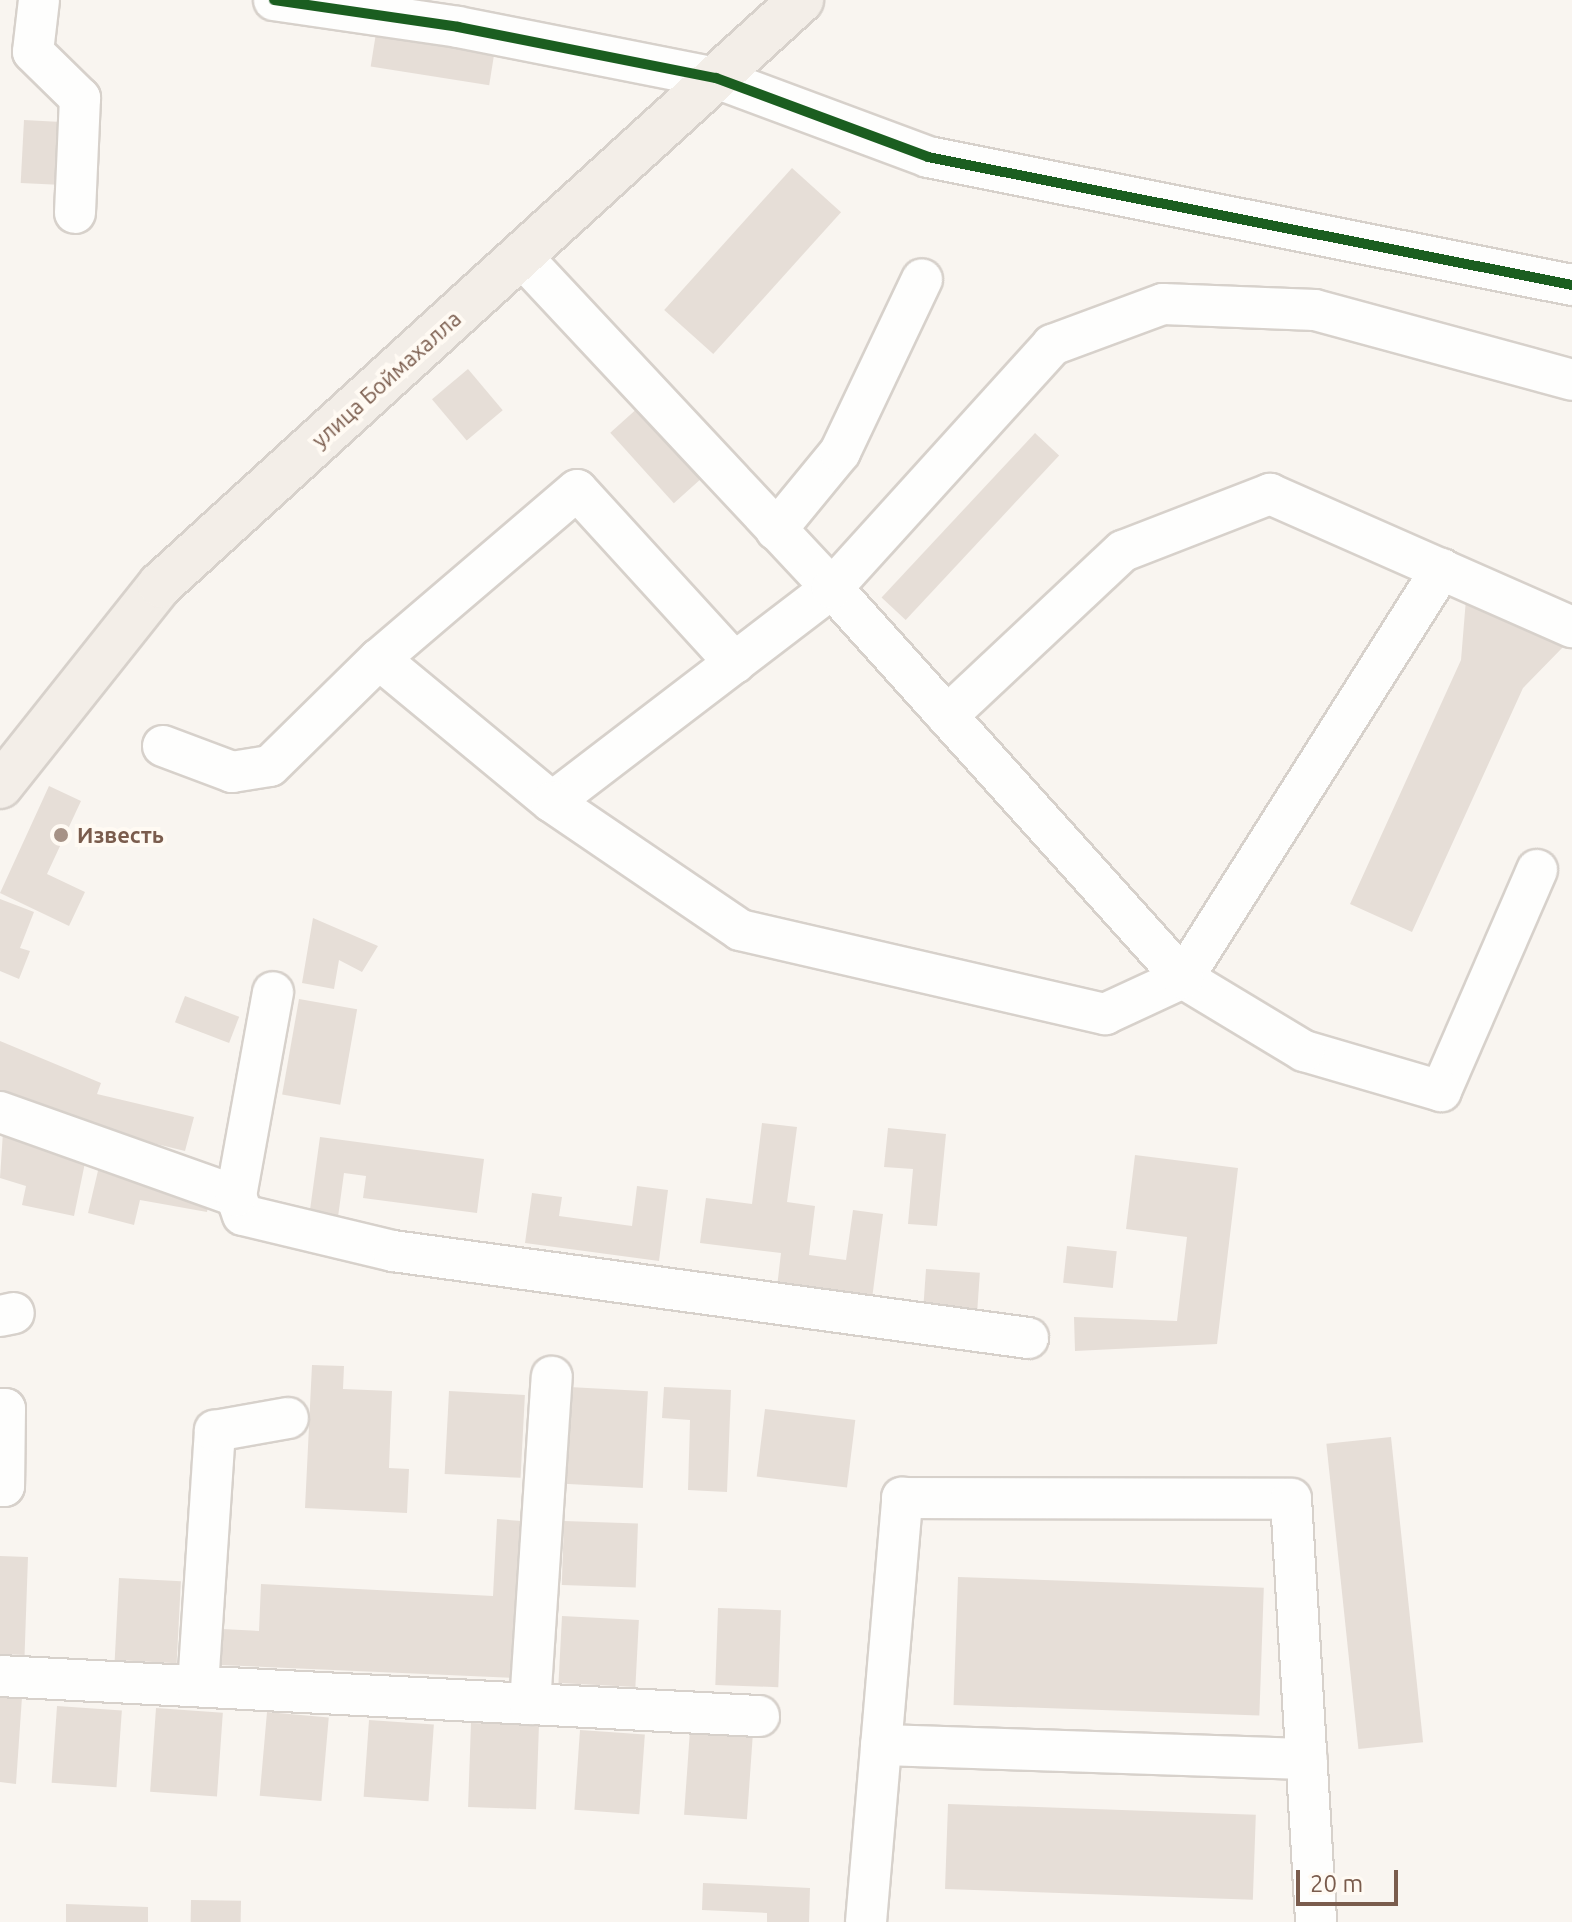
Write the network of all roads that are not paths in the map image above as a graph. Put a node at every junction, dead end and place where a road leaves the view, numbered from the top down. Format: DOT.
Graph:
graph roads {
  1 [pos="39,0"];
  2 [pos="274,0"];
  3 [pos="801,0"];
  4 [pos="716,78"];
  5 [pos="75,213"];
  6 [pos="521,256"];
  7 [pos="922,279"];
  8 [pos="1572,285"];
  9 [pos="1572,380"];
  10 [pos="776,530"];
  11 [pos="1442,569"];
  12 [pos="832,588"];
  13 [pos="1572,627"];
  14 [pos="379,659"];
  15 [pos="735,663"];
  16 [pos="947,716"];
  17 [pos="163,746"];
  18 [pos="0,786"];
  19 [pos="552,802"];
  20 [pos="1537,870"];
  21 [pos="1183,978"];
  22 [pos="273,992"];
  23 [pos="0,1112"];
  24 [pos="236,1196"];
  25 [pos="1028,1338"];
  26 [pos="552,1377"];
  27 [pos="0,1409"];
  28 [pos="288,1418"];
  29 [pos="0,1486"];
  30 [pos="0,1676"];
  31 [pos="198,1686"];
  32 [pos="530,1704"];
  33 [pos="759,1716"];
  34 [pos="881,1745"];
  35 [pos="1307,1759"];
  36 [pos="866,1922"];
  37 [pos="1316,1922"];
  1 -- 5 [label="street"];
  2 -- 4 [label="street"];
  3 -- 4 [label="main road, улица Боймахалла"];
  4 -- 6 [label="main road, улица Боймахалла"];
  4 -- 8 [label="street"];
  6 -- 10 [label="street"];
  6 -- 18 [label="main road, улица Боймахалла"];
  7 -- 10 [label="street"];
  9 -- 12 [label="street"];
  10 -- 12 [label="street"];
  11 -- 13 [label="street"];
  11 -- 16 [label="street"];
  11 -- 21 [label="street"];
  12 -- 15 [label="street"];
  12 -- 16 [label="street"];
  14 -- 15 [label="street"];
  14 -- 17 [label="street"];
  14 -- 19 [label="street"];
  15 -- 19 [label="street"];
  16 -- 21 [label="street"];
  19 -- 21 [label="street"];
  20 -- 21 [label="street"];
  22 -- 24 [label="street"];
  23 -- 24 [label="street"];
  24 -- 25 [label="street"];
  26 -- 32 [label="street"];
  27 -- 29 [label="street"];
  28 -- 31 [label="street"];
  30 -- 31 [label="street"];
  31 -- 32 [label="street"];
  32 -- 33 [label="street"];
  34 -- 35 [label="street"];
  34 -- 35 [label="street"];
  34 -- 36 [label="street"];
  35 -- 37 [label="street"];
}
